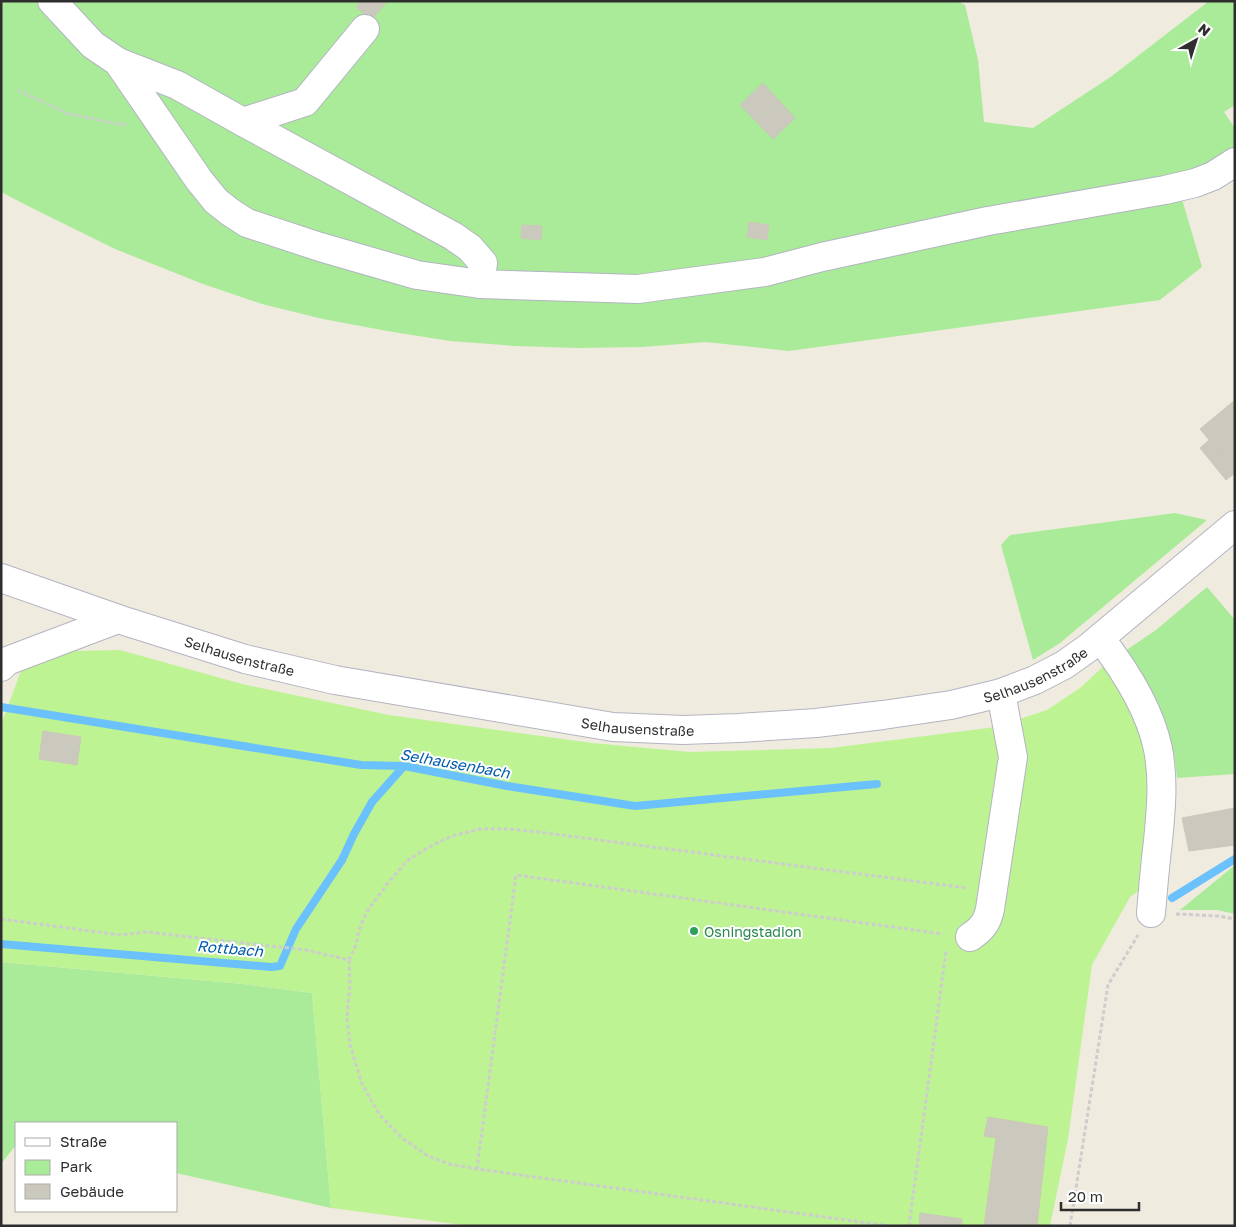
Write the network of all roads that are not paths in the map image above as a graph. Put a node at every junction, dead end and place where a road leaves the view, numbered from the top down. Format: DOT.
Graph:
graph roads {
  1 [pos="52,1"];
  2 [pos="365,29"];
  3 [pos="118,62"];
  4 [pos="243,122"];
  5 [pos="1235,162"];
  6 [pos="480,284"];
  7 [pos="1235,525"];
  8 [pos="1,578"];
  9 [pos="118,619"];
  10 [pos="1100,638"];
  11 [pos="1,667"];
  12 [pos="1001,693"];
  13 [pos="1151,913"];
  14 [pos="955,939"];
  1 -- 3 [label="street"];
  2 -- 4 [label="street"];
  3 -- 4 [label="street"];
  3 -- 6 [label="street"];
  4 -- 6 [label="street"];
  5 -- 6 [label="street"];
  7 -- 10 [label="street, Selhausenstraße"];
  8 -- 9 [label="street, Selhausenstraße"];
  9 -- 11 [label="street"];
  9 -- 12 [label="street, Selhausenstraße"];
  10 -- 12 [label="street, Selhausenstraße"];
  10 -- 13 [label="street"];
  12 -- 14 [label="street"];
}
